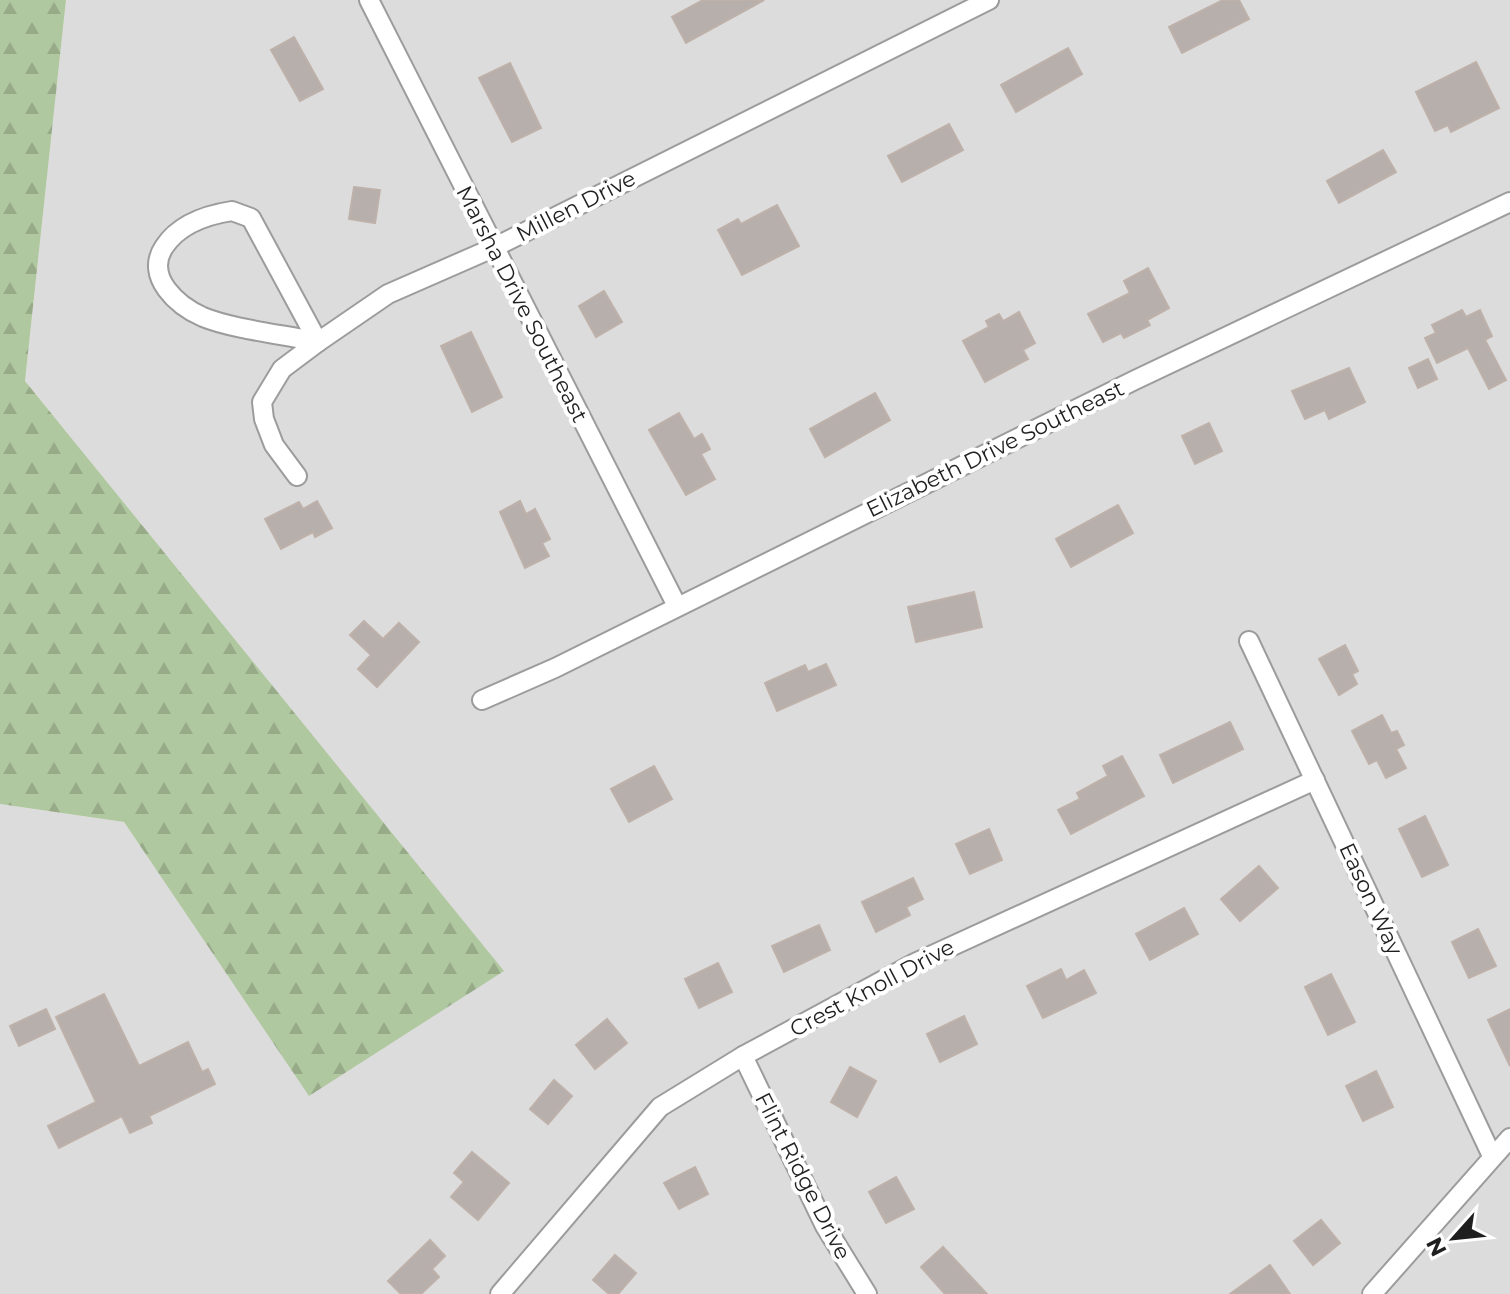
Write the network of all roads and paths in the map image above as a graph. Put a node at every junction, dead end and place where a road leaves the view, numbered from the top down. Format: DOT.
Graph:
graph roads {
  1 [pos="369,0"];
  2 [pos="989,0"];
  3 [pos="1510,202"];
  4 [pos="493,248"];
  5 [pos="318,342"];
  6 [pos="297,476"];
  7 [pos="677,606"];
  8 [pos="1249,641"];
  9 [pos="482,700"];
  10 [pos="1315,780"];
  11 [pos="743,1056"];
  12 [pos="1510,1138"];
  13 [pos="1492,1156"];
  14 [pos="500,1294"];
  15 [pos="867,1294"];
  16 [pos="1372,1294"];
  1 -- 4 [label="street, Marsha Drive Southeast"];
  2 -- 4 [label="street, Millen Drive"];
  3 -- 7 [label="street, Elizabeth Drive Southeast"];
  4 -- 5 [label="street, Millen Drive"];
  4 -- 7 [label="street, Marsha Drive Southeast"];
  5 -- 5 [label="street"];
  5 -- 6 [label="street, Millen Drive"];
  7 -- 9 [label="street, Elizabeth Drive Southeast"];
  8 -- 10 [label="street, Eason Way"];
  10 -- 11 [label="street, Crest Knoll Drive"];
  10 -- 13 [label="street, Eason Way"];
  11 -- 14 [label="street, Crest Knoll Drive"];
  11 -- 15 [label="street, Flint Ridge Drive"];
  12 -- 13 [label="street"];
  13 -- 16 [label="street"];
}
